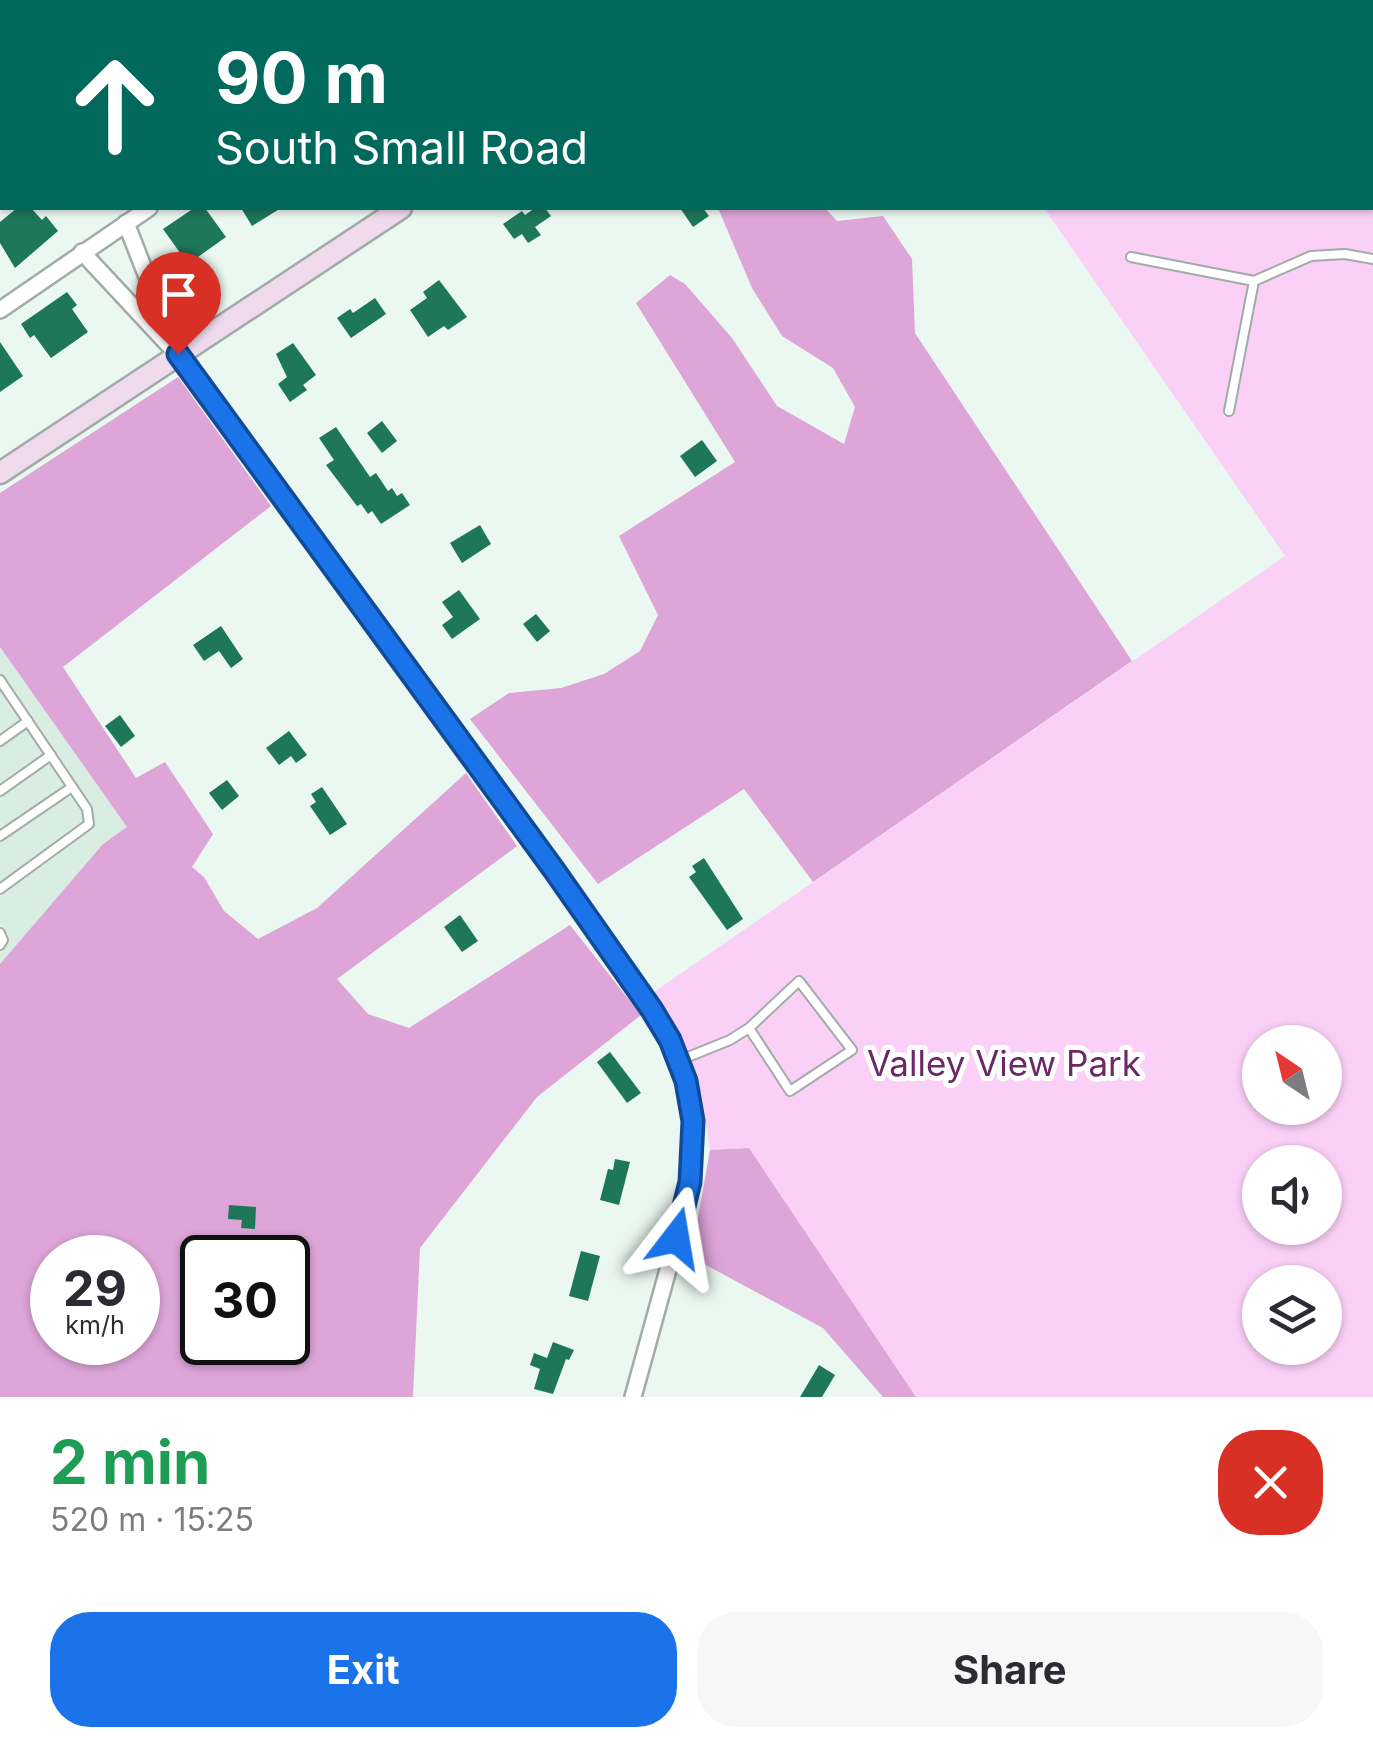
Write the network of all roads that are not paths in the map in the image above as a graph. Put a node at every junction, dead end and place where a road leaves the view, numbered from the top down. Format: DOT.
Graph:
graph roads {
  1 [pos="146,210"];
  2 [pos="397,210"];
  3 [pos="126,222"];
  4 [pos="82,252"];
  5 [pos="1132,256"];
  6 [pos="1373,258"];
  7 [pos="1254,281"];
  8 [pos="0,310"];
  9 [pos="178,354"];
  10 [pos="1229,411"];
  11 [pos="0,474"];
  12 [pos="2,687"];
  13 [pos="28,722"];
  14 [pos="0,741"];
  15 [pos="51,755"];
  16 [pos="72,786"];
  17 [pos="0,790"];
  18 [pos="0,836"];
  19 [pos="0,889"];
  20 [pos="0,934"];
  21 [pos="0,945"];
  22 [pos="749,1028"];
  23 [pos="678,1062"];
  24 [pos="633,1397"];
  1 -- 3 [label="street"];
  2 -- 9 [label="main road"];
  3 -- 4 [label="street"];
  3 -- 9 [label="street"];
  4 -- 8 [label="street"];
  4 -- 9 [label="street"];
  5 -- 7 [label="lane"];
  6 -- 7 [label="lane"];
  7 -- 10 [label="lane"];
  9 -- 11 [label="main road"];
  9 -- 23 [label="street"];
  12 -- 13 [label="lane"];
  13 -- 14 [label="lane"];
  13 -- 15 [label="lane"];
  15 -- 16 [label="lane"];
  15 -- 17 [label="lane"];
  16 -- 18 [label="lane"];
  16 -- 19 [label="lane"];
  20 -- 21 [label="lane"];
  22 -- 22 [label="lane"];
  22 -- 23 [label="lane"];
  23 -- 24 [label="street"];
}
